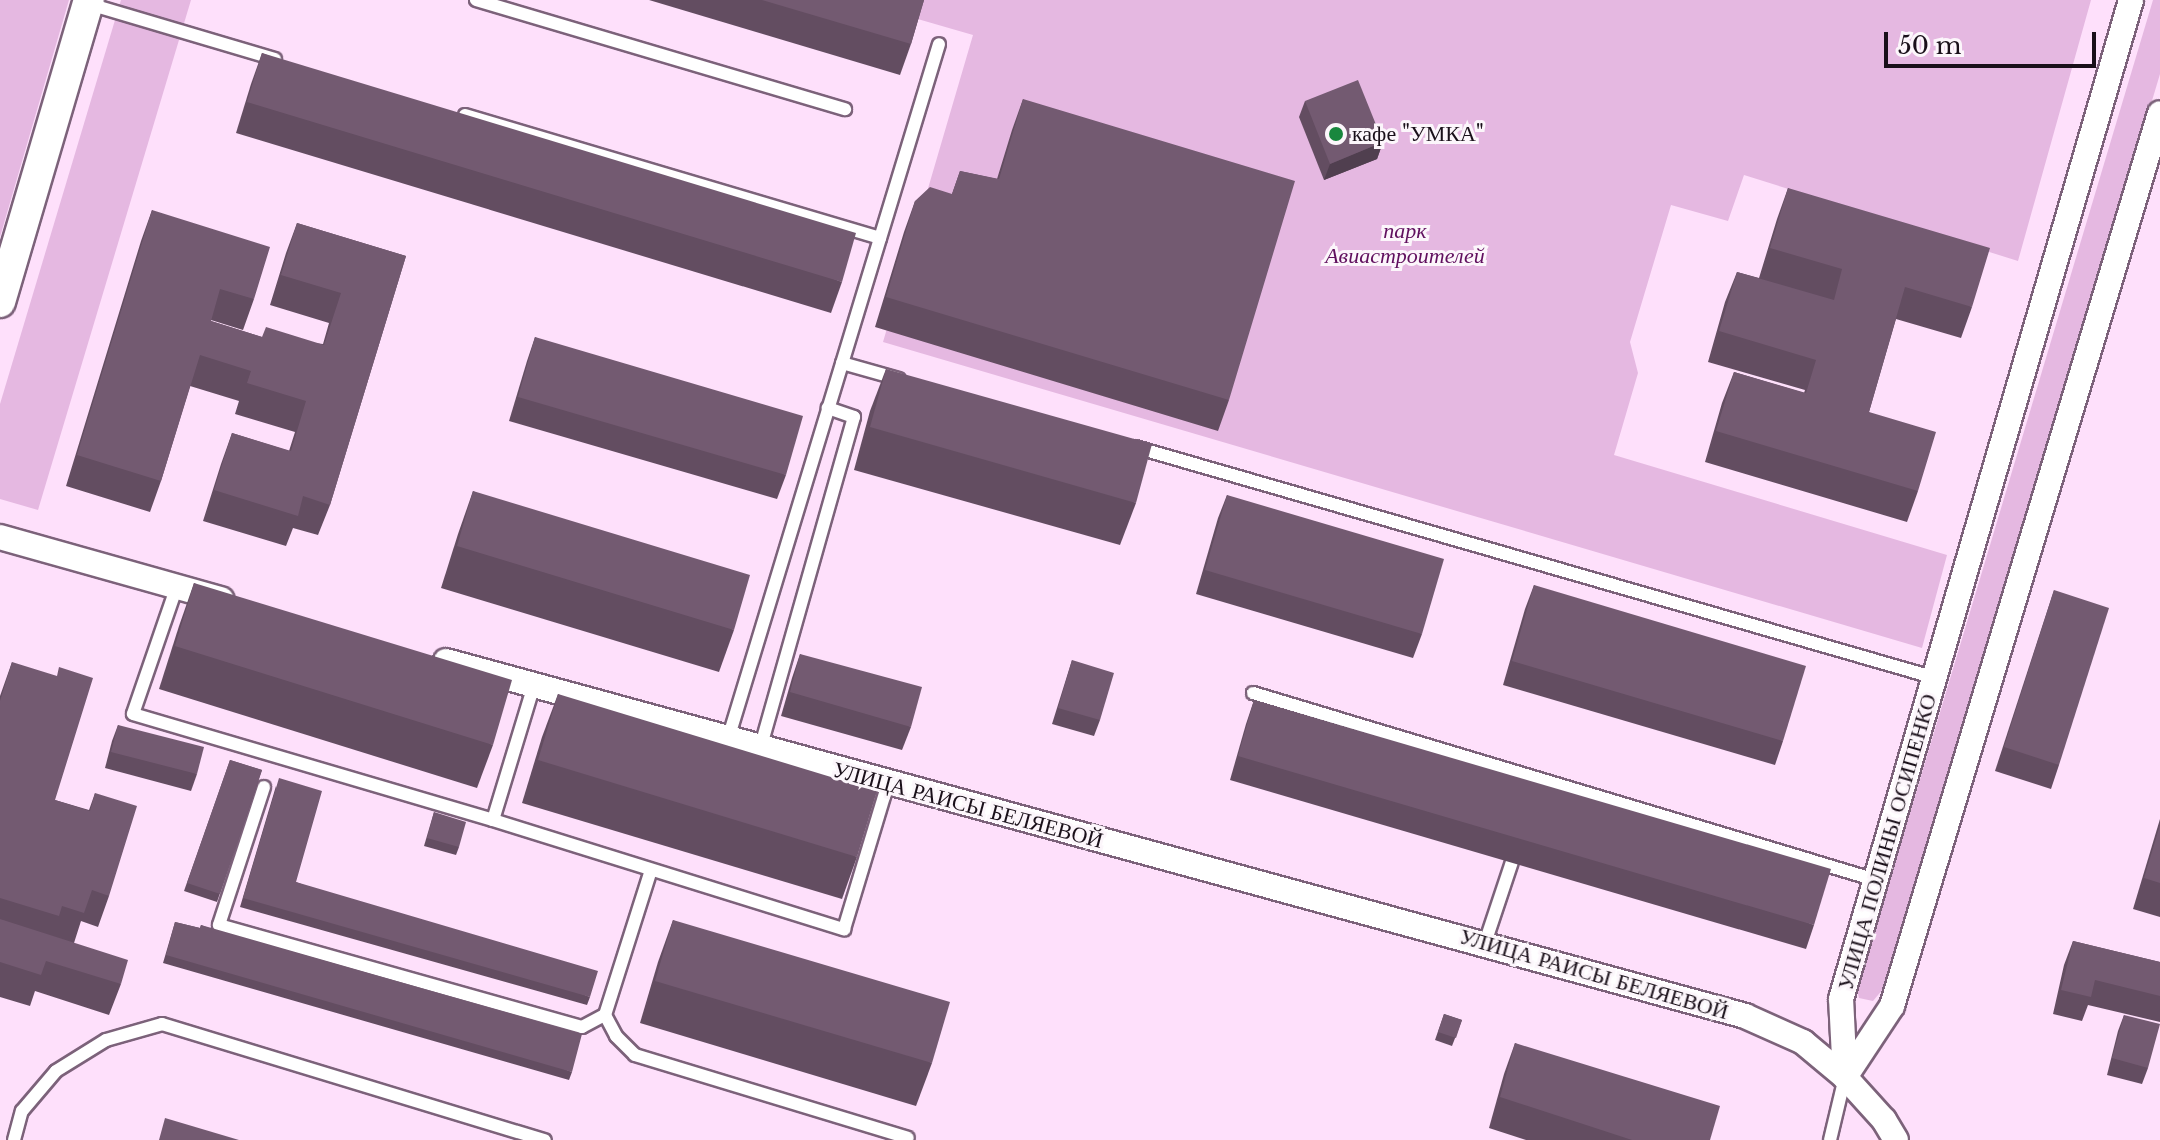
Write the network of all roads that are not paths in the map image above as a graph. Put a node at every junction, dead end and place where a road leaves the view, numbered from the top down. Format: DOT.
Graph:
graph roads {
  1 [pos="476,0"];
  2 [pos="2131,0"];
  3 [pos="88,2"];
  4 [pos="939,44"];
  5 [pos="288,63"];
  6 [pos="845,109"];
  7 [pos="455,112"];
  8 [pos="2160,113"];
  9 [pos="880,238"];
  10 [pos="0,302"];
  11 [pos="842,363"];
  12 [pos="918,385"];
  13 [pos="828,408"];
  14 [pos="1115,441"];
  15 [pos="0,537"];
  16 [pos="177,586"];
  17 [pos="251,607"];
  18 [pos="429,656"];
  19 [pos="1936,678"];
  20 [pos="534,685"];
  21 [pos="1253,693"];
  22 [pos="728,739"];
  23 [pos="760,749"];
  24 [pos="1535,778"];
  25 [pos="888,783"];
  26 [pos="264,787"];
  27 [pos="1531,792"];
  28 [pos="493,820"];
  29 [pos="1512,862"];
  30 [pos="651,870"];
  31 [pos="1876,880"];
  32 [pos="1485,943"];
  33 [pos="605,1015"];
  34 [pos="1845,1077"];
  35 [pos="908,1138"];
  36 [pos="14,1140"];
  37 [pos="545,1140"];
  38 [pos="1830,1140"];
  39 [pos="1896,1140"];
  1 -- 6 [label="lane"];
  2 -- 19 [label="street, УЛИЦА ПОЛИНЫ ОСИПЕНКО"];
  3 -- 5 [label="lane"];
  3 -- 10 [label="street"];
  4 -- 9 [label="lane"];
  7 -- 9 [label="lane"];
  8 -- 34 [label="street"];
  9 -- 11 [label="lane"];
  11 -- 12 [label="lane"];
  11 -- 13 [label="lane"];
  13 -- 22 [label="lane"];
  13 -- 23 [label="lane"];
  14 -- 19 [label="lane"];
  15 -- 16 [label="street"];
  16 -- 17 [label="street"];
  16 -- 28 [label="lane"];
  18 -- 20 [label="street, УЛИЦА РАИСЫ БЕЛЯЕВОЙ"];
  19 -- 31 [label="street, УЛИЦА ПОЛИНЫ ОСИПЕНКО"];
  20 -- 22 [label="street, УЛИЦА РАИСЫ БЕЛЯЕВОЙ"];
  20 -- 28 [label="lane"];
  21 -- 24 [label="lane"];
  22 -- 23 [label="street, УЛИЦА РАИСЫ БЕЛЯЕВОЙ"];
  23 -- 25 [label="street, УЛИЦА РАИСЫ БЕЛЯЕВОЙ"];
  24 -- 27 [label="lane"];
  24 -- 31 [label="lane"];
  25 -- 30 [label="lane"];
  25 -- 32 [label="street, УЛИЦА РАИСЫ БЕЛЯЕВОЙ"];
  26 -- 33 [label="lane"];
  28 -- 30 [label="lane"];
  29 -- 32 [label="lane"];
  30 -- 33 [label="lane"];
  31 -- 34 [label="street, УЛИЦА ПОЛИНЫ ОСИПЕНКО"];
  32 -- 34 [label="street, УЛИЦА РАИСЫ БЕЛЯЕВОЙ"];
  33 -- 35 [label="lane"];
  34 -- 38 [label="lane"];
  34 -- 39 [label="street, УЛИЦА РАИСЫ БЕЛЯЕВОЙ"];
  36 -- 37 [label="lane"];
}
